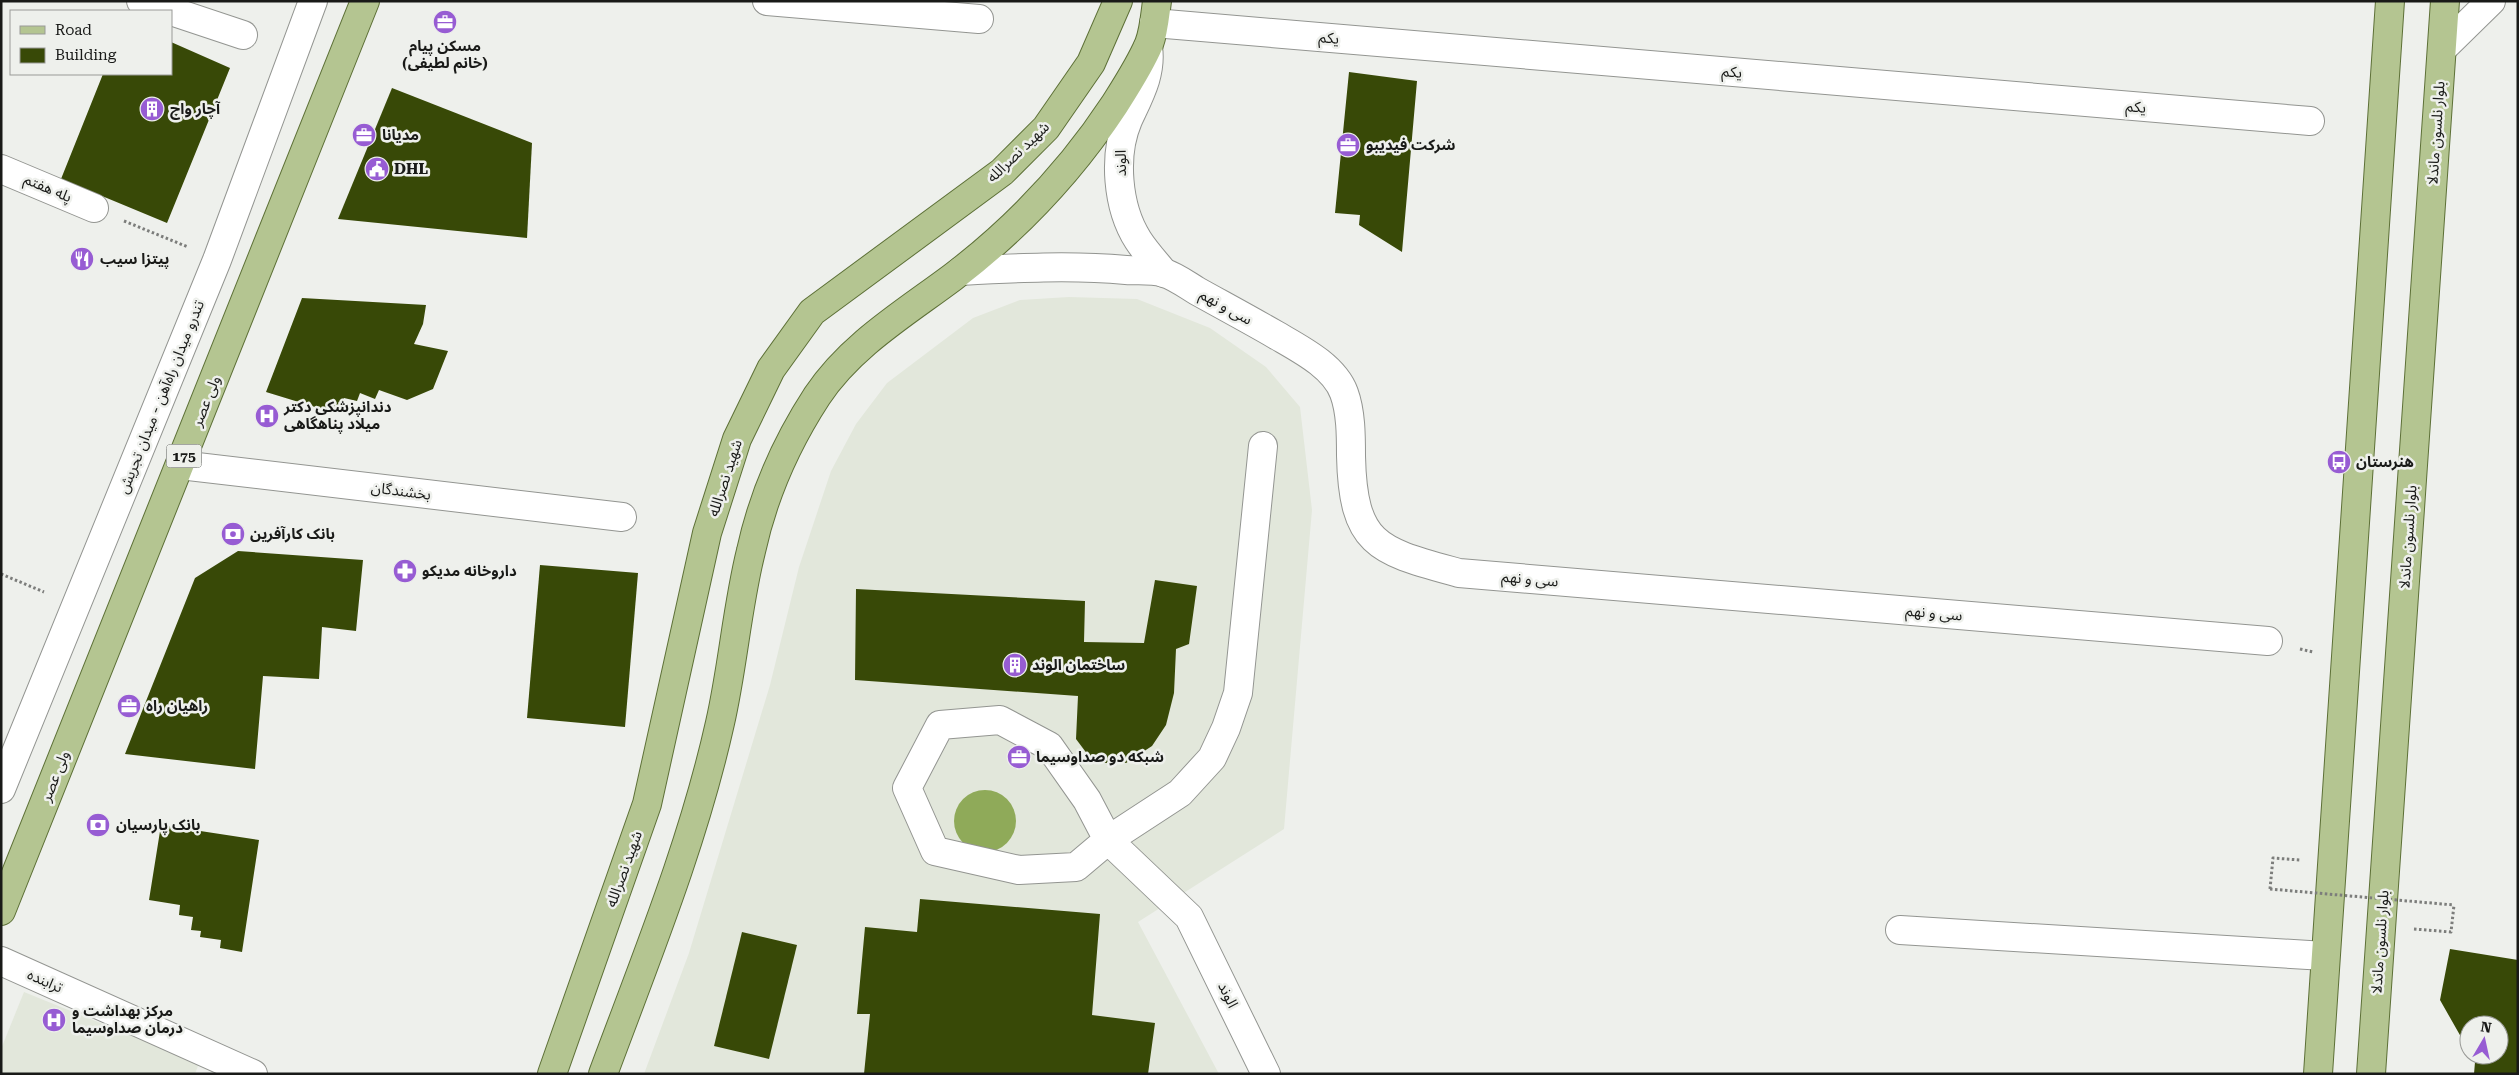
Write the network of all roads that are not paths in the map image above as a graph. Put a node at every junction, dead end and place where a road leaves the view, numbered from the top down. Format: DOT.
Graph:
graph roads {
  1 [pos="141,1"];
  2 [pos="313,1"];
  3 [pos="365,1"];
  4 [pos="767,1"];
  5 [pos="2390,1"];
  6 [pos="2445,1"];
  7 [pos="2490,1"];
  8 [pos="1116,7"];
  9 [pos="168,10"];
  10 [pos="172,11"];
  11 [pos="979,19"];
  12 [pos="1153,24"];
  13 [pos="243,35"];
  14 [pos="2442,49"];
  15 [pos="2310,122"];
  16 [pos="1,169"];
  17 [pos="94,208"];
  18 [pos="961,271"];
  19 [pos="1164,273"];
  20 [pos="1263,446"];
  21 [pos="180,466"];
  22 [pos="622,517"];
  23 [pos="2268,641"];
  24 [pos="1,789"];
  25 [pos="1108,840"];
  26 [pos="1,911"];
  27 [pos="1900,930"];
  28 [pos="2325,956"];
  29 [pos="1,961"];
  30 [pos="253,1074"];
  31 [pos="552,1074"];
  32 [pos="604,1074"];
  33 [pos="1266,1074"];
  34 [pos="2318,1074"];
  35 [pos="2371,1074"];
  1 -- 9 [label="street"];
  2 -- 24 [label="street, تندرو میدان راه‌آهن - میدان تجریش"];
  3 -- 21 [label="main road, ولی عصر / 175"];
  4 -- 11 [label="street"];
  5 -- 28 [label="main road"];
  6 -- 14 [label="main road, بلوار نلسون ماندلا"];
  7 -- 14 [label="street"];
  8 -- 12 [label="main road"];
  8 -- 31 [label="main road, شهید نصرالله"];
  10 -- 13 [label="street"];
  12 -- 15 [label="street, یکم"];
  12 -- 18 [label="main road"];
  12 -- 19 [label="street, الوند"];
  14 -- 35 [label="main road, بلوار نلسون ماندلا"];
  16 -- 17 [label="street, پله هفتم"];
  18 -- 19 [label="street, سی و نهم"];
  18 -- 32 [label="main road"];
  19 -- 23 [label="street, سی و نهم"];
  20 -- 25 [label="street"];
  21 -- 22 [label="street, بخشندگان"];
  21 -- 26 [label="main road, ولی عصر / 175"];
  25 -- 25 [label="street"];
  25 -- 33 [label="street, الوند"];
  27 -- 28 [label="street"];
  28 -- 34 [label="main road"];
  29 -- 30 [label="street, ترابنده"];
}
